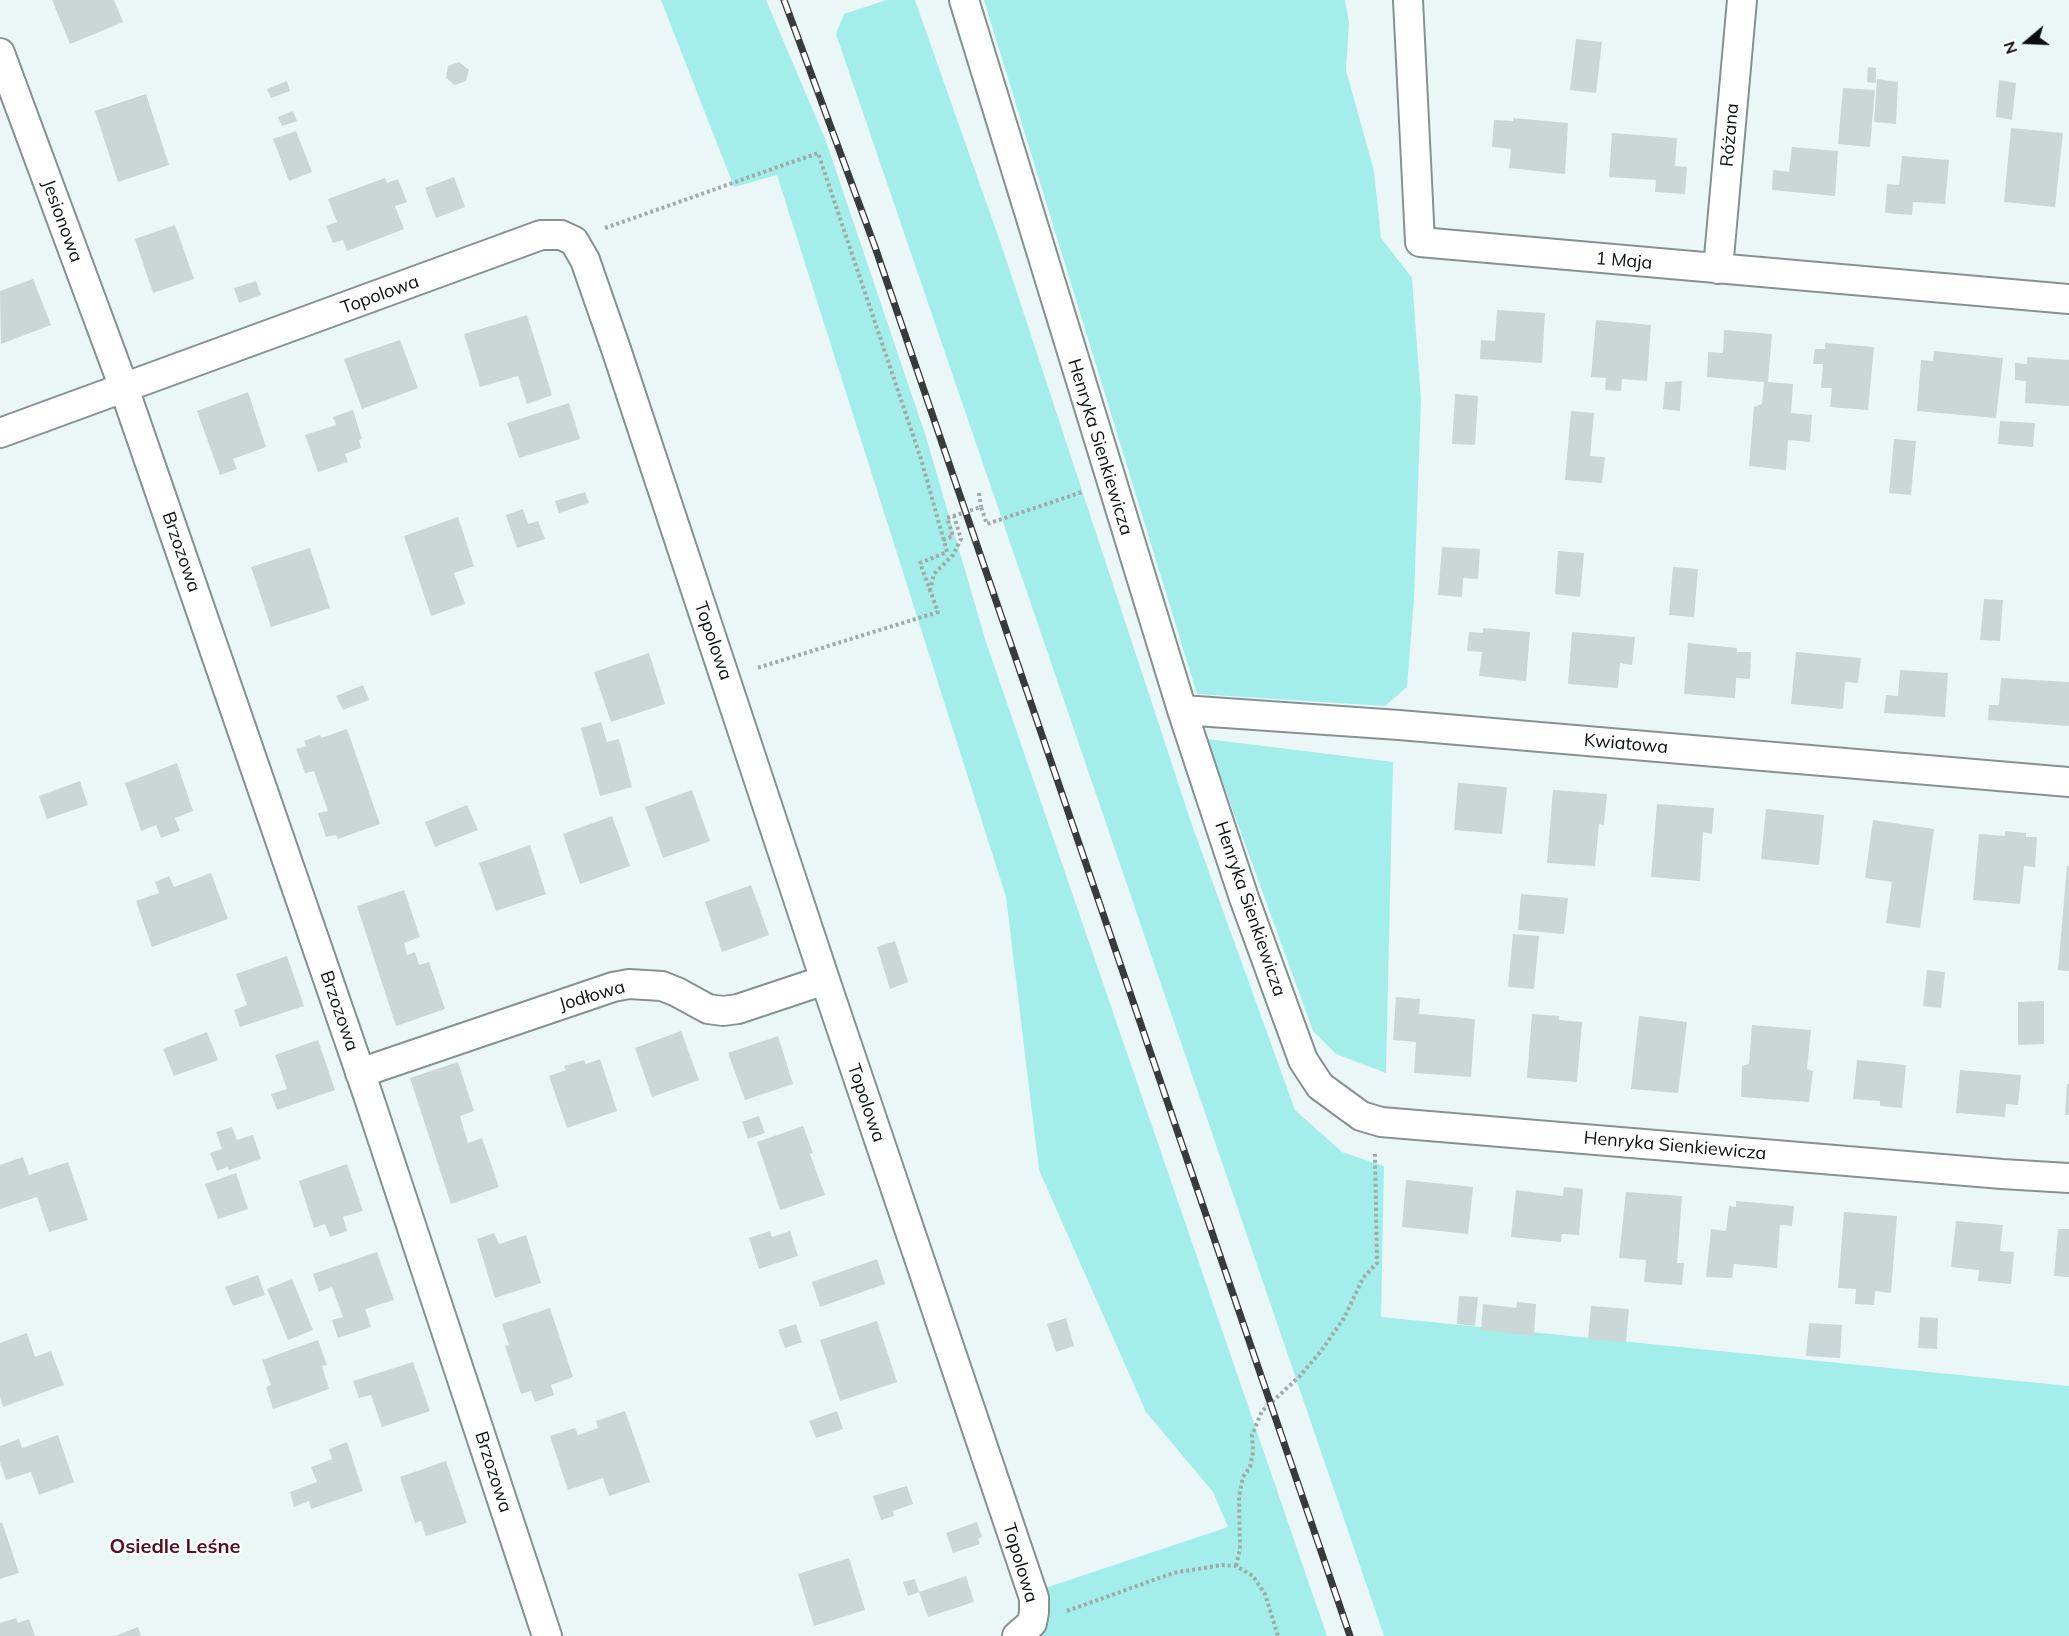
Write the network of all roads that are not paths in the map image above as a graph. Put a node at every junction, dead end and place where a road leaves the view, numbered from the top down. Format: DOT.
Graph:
graph roads {
  1 [pos="964,0"];
  2 [pos="1408,0"];
  3 [pos="1742,0"];
  4 [pos="0,53"];
  5 [pos="1718,269"];
  6 [pos="2069,299"];
  7 [pos="124,388"];
  8 [pos="0,433"];
  9 [pos="1182,710"];
  10 [pos="2069,782"];
  11 [pos="825,980"];
  12 [pos="360,1073"];
  13 [pos="2069,1178"];
  14 [pos="1024,1630"];
  15 [pos="548,1636"];
  1 -- 9 [label="street, Henryka Sienkiewicza"];
  2 -- 5 [label="street, 1 Maja"];
  3 -- 5 [label="street, Różana"];
  4 -- 7 [label="street, Jesionowa"];
  5 -- 6 [label="street, 1 Maja"];
  7 -- 8 [label="street, Topolowa"];
  7 -- 11 [label="street, Topolowa"];
  7 -- 12 [label="street, Brzozowa"];
  9 -- 10 [label="street, Kwiatowa"];
  9 -- 13 [label="street, Henryka Sienkiewicza"];
  11 -- 12 [label="street, Jodłowa"];
  11 -- 14 [label="street, Topolowa"];
  12 -- 15 [label="street, Brzozowa"];
}
